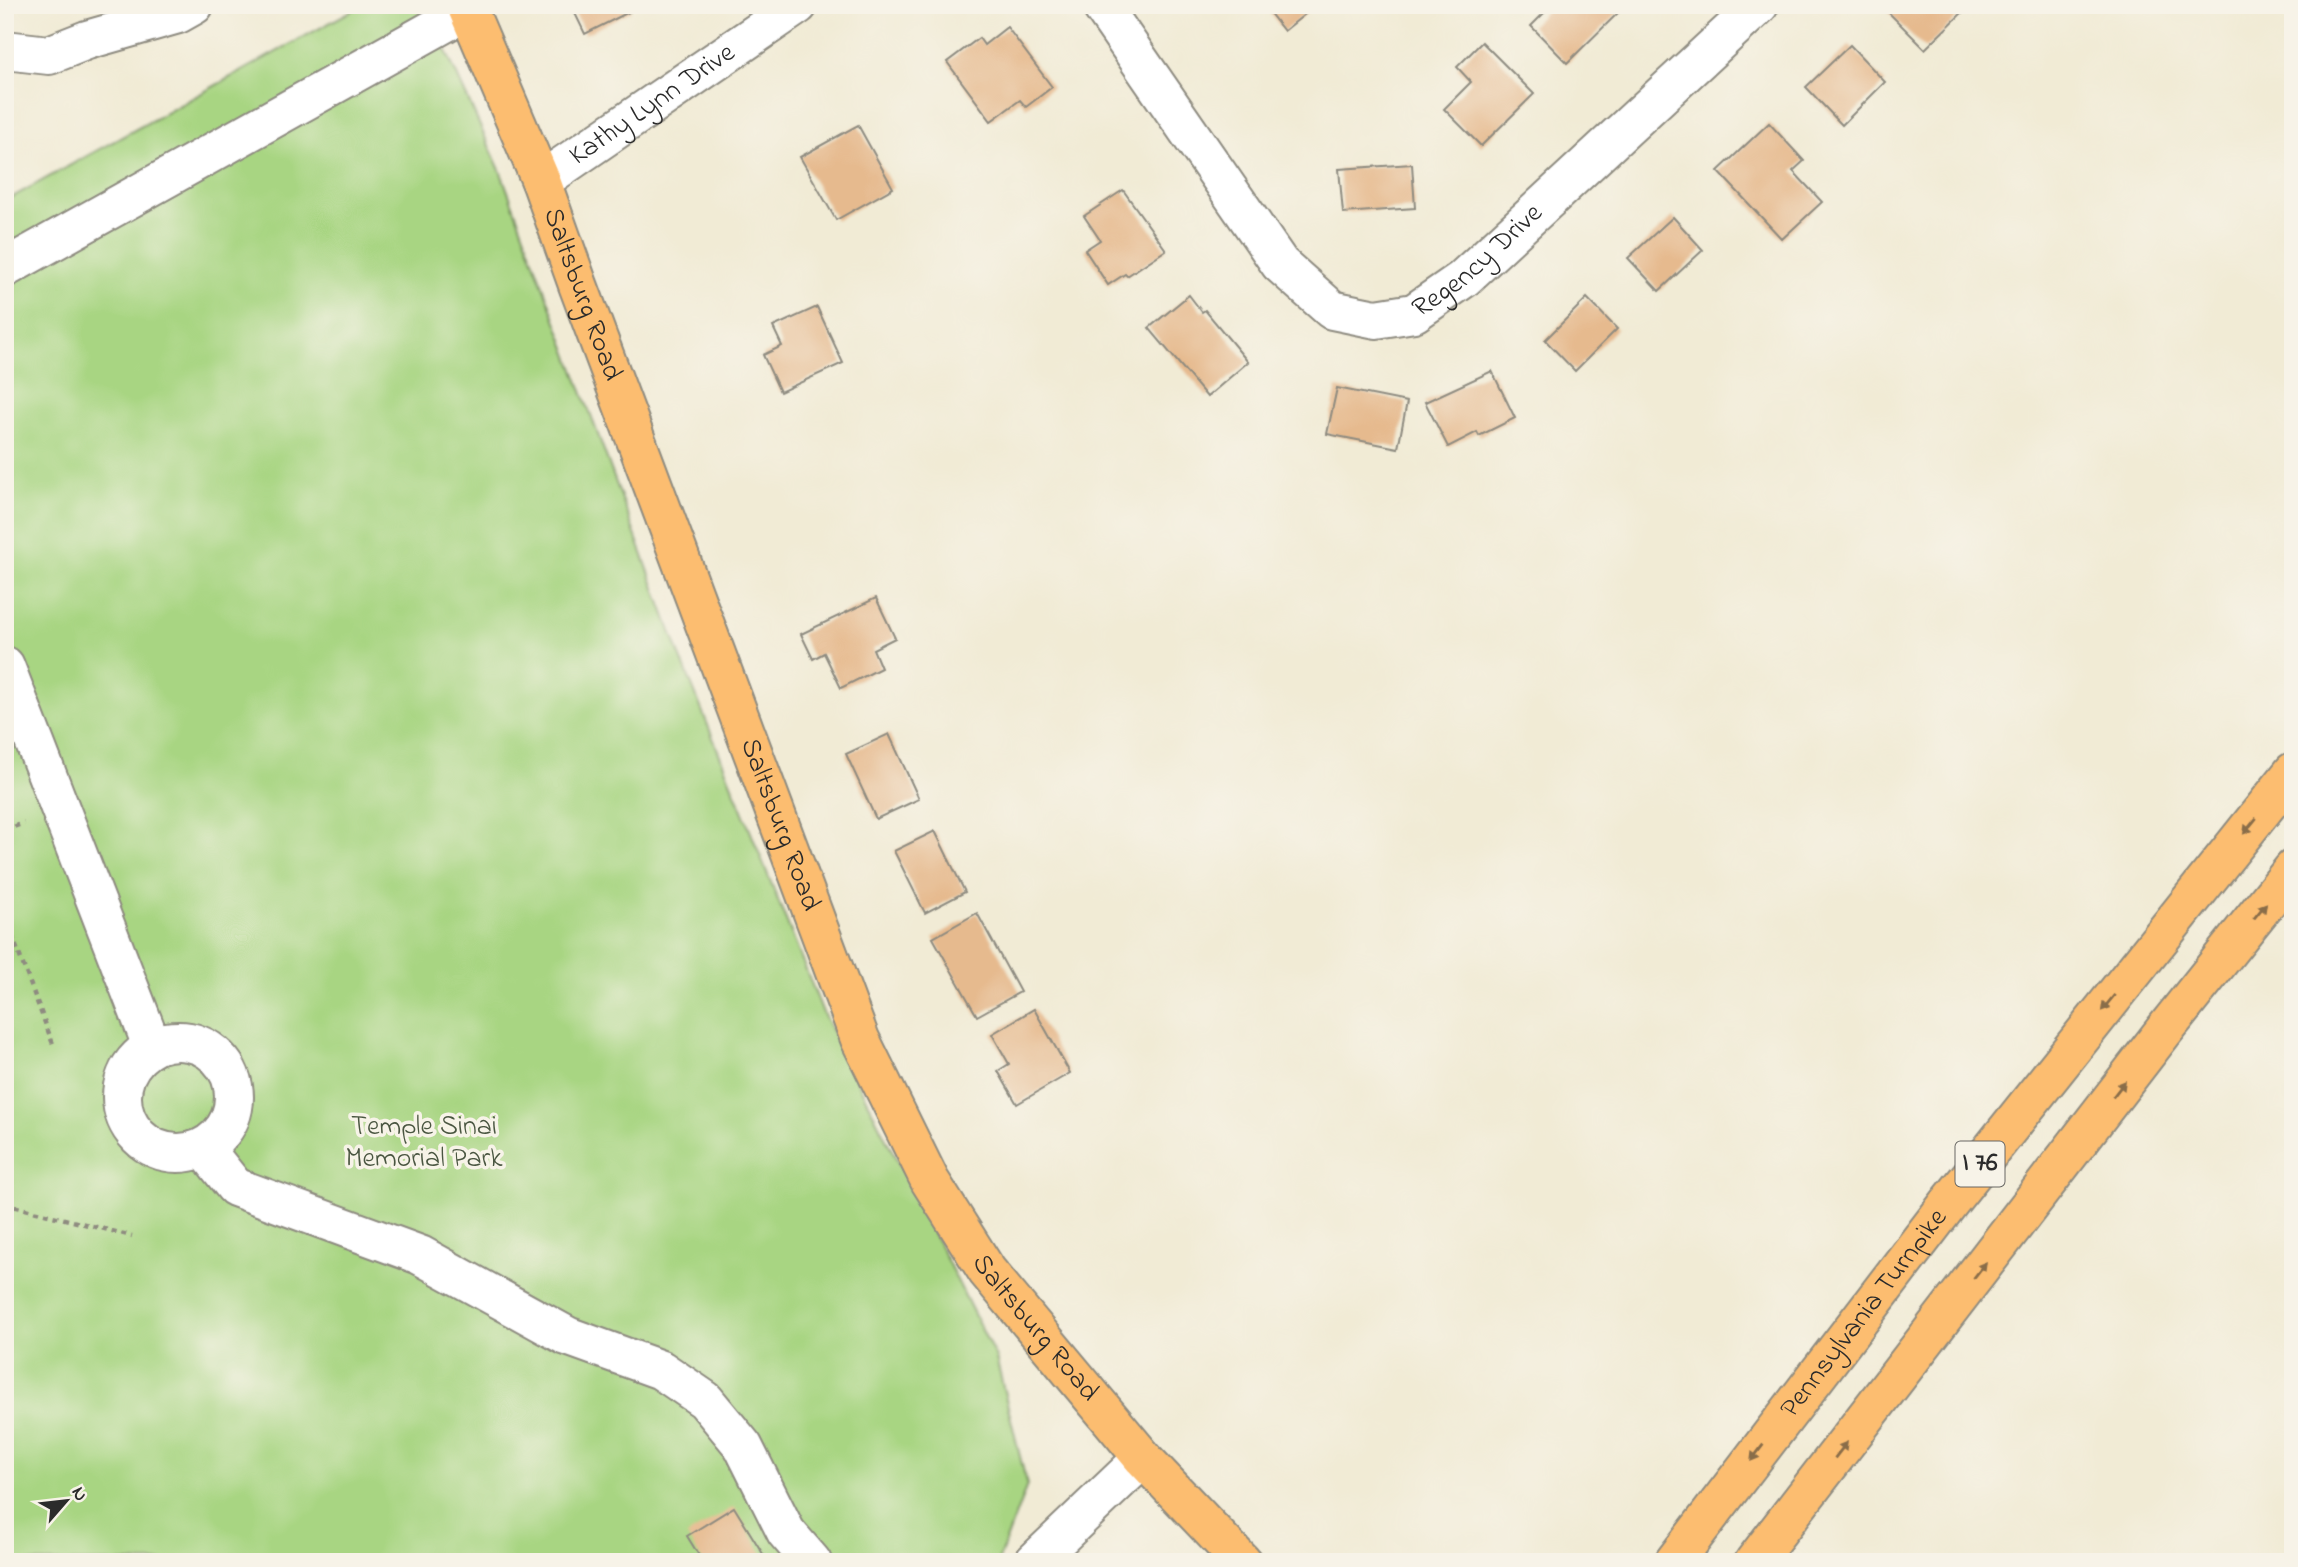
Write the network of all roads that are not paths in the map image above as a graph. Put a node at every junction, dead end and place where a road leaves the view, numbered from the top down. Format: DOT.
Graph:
graph roads {
  1 [pos="194,5"];
  2 [pos="798,5"];
  3 [pos="1101,5"];
  4 [pos="1759,5"];
  5 [pos="467,7"];
  6 [pos="5,50"];
  7 [pos="541,181"];
  8 [pos="5,268"];
  9 [pos="5,666"];
  10 [pos="2293,772"];
  11 [pos="2293,869"];
  12 [pos="152,1046"];
  13 [pos="204,1148"];
  14 [pos="1143,1458"];
  15 [pos="812,1562"];
  16 [pos="1034,1562"];
  17 [pos="1242,1562"];
  18 [pos="1674,1562"];
  19 [pos="1754,1562"];
  1 -- 6 [label="street"];
  2 -- 7 [label="street, Kathy Lynn Drive"];
  3 -- 4 [label="street, Regency Drive"];
  5 -- 7 [label="main road, Saltsburg Road"];
  5 -- 8 [label="street"];
  7 -- 14 [label="main road, Saltsburg Road"];
  9 -- 12 [label="street"];
  10 -- 18 [label="main road, Pennsylvania Turnpike / I 76, one-way"];
  19 -- 11 [label="main road, I 76, one-way"];
  12 -- 13 [label="street"];
  12 -- 13 [label="street"];
  13 -- 15 [label="street"];
  14 -- 16 [label="street"];
  14 -- 17 [label="main road, Saltsburg Road"];
}
